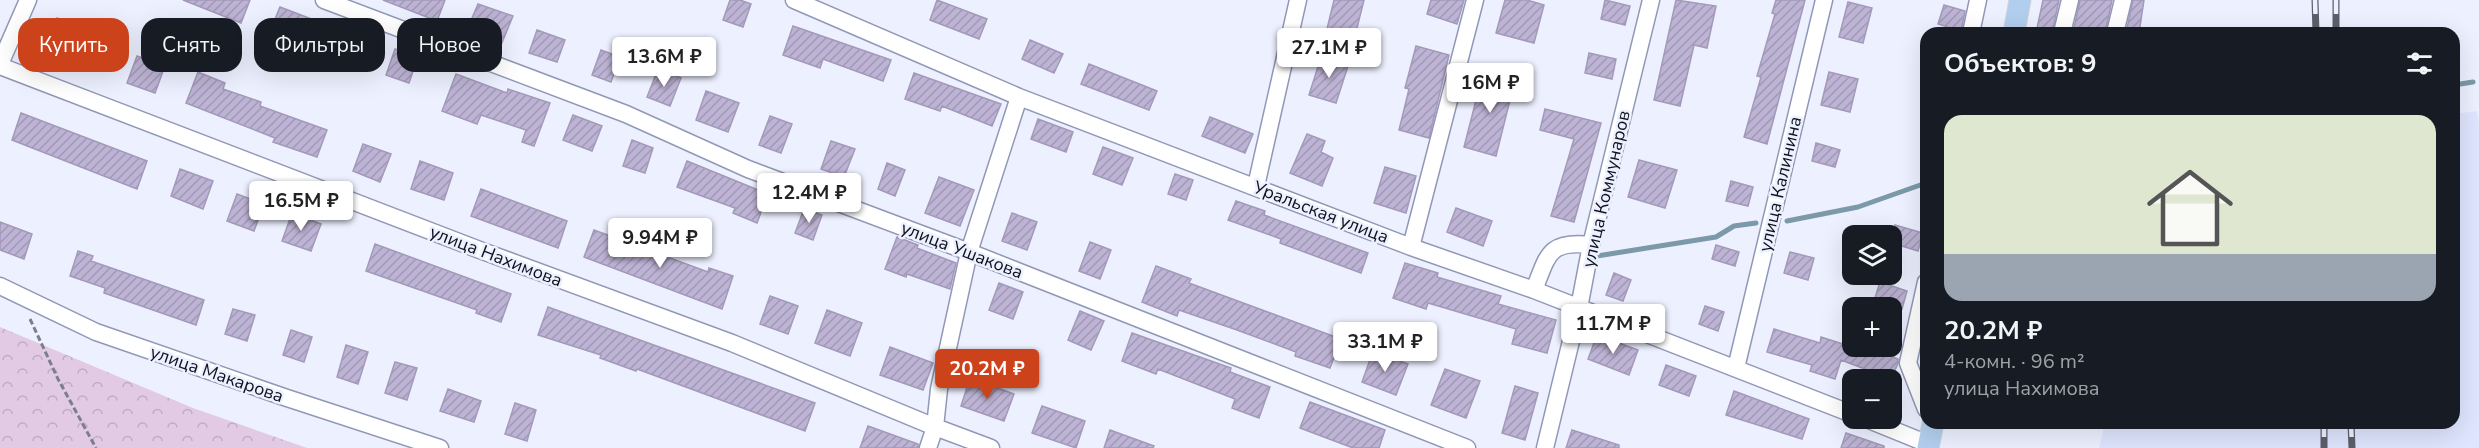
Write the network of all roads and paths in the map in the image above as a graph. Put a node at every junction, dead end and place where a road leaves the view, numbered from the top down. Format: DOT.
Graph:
graph roads {
  1 [pos="28,0"];
  2 [pos="324,0"];
  3 [pos="794,0"];
  4 [pos="1298,0"];
  5 [pos="1475,0"];
  6 [pos="1651,0"];
  7 [pos="1824,0"];
  8 [pos="1978,0"];
  9 [pos="2020,0"];
  10 [pos="2070,0"];
  11 [pos="2124,0"];
  12 [pos="1972,27"];
  13 [pos="2015,27"];
  14 [pos="2063,27"];
  15 [pos="2117,27"];
  16 [pos="0,65"];
  17 [pos="1019,97"];
  18 [pos="1256,186"];
  19 [pos="1591,245"];
  20 [pos="1411,247"];
  21 [pos="969,252"];
  22 [pos="0,286"];
  23 [pos="1534,290"];
  24 [pos="19,296"];
  25 [pos="1579,308"];
  26 [pos="1920,309"];
  27 [pos="1736,368"];
  28 [pos="1920,399"];
  29 [pos="1842,410"];
  30 [pos="1902,424"];
  31 [pos="935,427"];
  32 [pos="1920,427"];
  33 [pos="96,448"];
  34 [pos="440,448"];
  35 [pos="928,448"];
  36 [pos="991,448"];
  37 [pos="1467,448"];
  38 [pos="1545,448"];
  1 -- 16 [label="street"];
  2 -- 21 [label="street, улица Ушакова"];
  3 -- 17 [label="street, Уральская улица"];
  4 -- 18 [label="street"];
  5 -- 20 [label="street"];
  6 -- 19 [label="street, улица Коммунаров"];
  7 -- 27 [label="street, улица Калинина"];
  8 -- 12 [label="street"];
  9 -- 13 [label="main road"];
  10 -- 14 [label="street"];
  11 -- 15 [label="street"];
  16 -- 31 [label="street, улица Нахимова"];
  17 -- 18 [label="street, Уральская улица"];
  17 -- 21 [label="street"];
  18 -- 20 [label="street, Уральская улица"];
  19 -- 23 [label="street"];
  19 -- 25 [label="street, улица Коммунаров"];
  20 -- 23 [label="street, Уральская улица"];
  21 -- 31 [label="street"];
  21 -- 37 [label="street, улица Ушакова"];
  22 -- 24 [label="street, улица Макарова"];
  23 -- 25 [label="street, Уральская улица"];
  24 -- 33 [label="path"];
  24 -- 34 [label="street, улица Макарова"];
  25 -- 27 [label="street, Уральская улица"];
  25 -- 38 [label="street, улица Коммунаров"];
  26 -- 28 [label="street"];
  27 -- 29 [label="street, Уральская улица"];
  30 -- 32 [label="street"];
  31 -- 35 [label="street"];
  31 -- 36 [label="street, улица Нахимова"];
}
